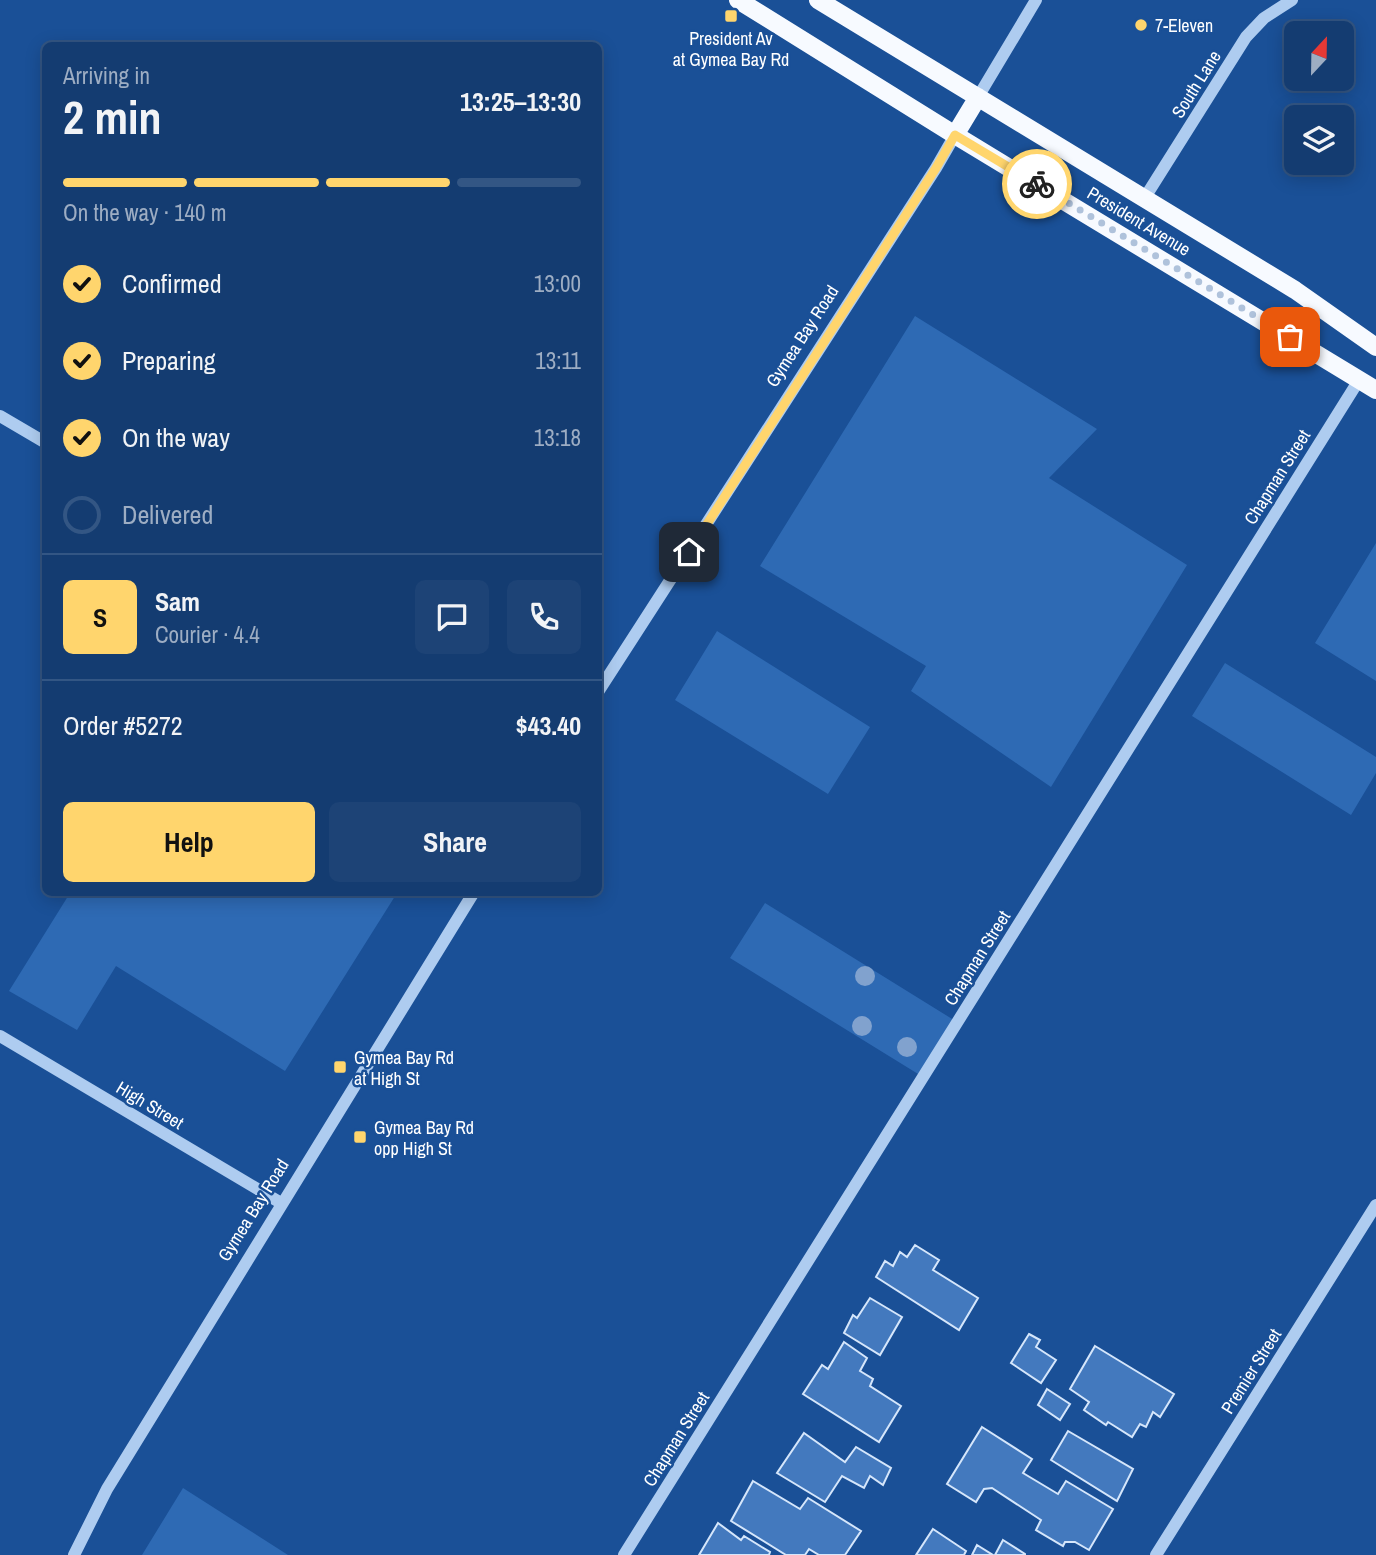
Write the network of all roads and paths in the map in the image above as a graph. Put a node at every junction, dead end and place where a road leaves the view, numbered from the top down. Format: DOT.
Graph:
graph roads {
  1 [pos="738,0"];
  2 [pos="818,0"];
  3 [pos="1036,0"];
  4 [pos="1292,0"];
  5 [pos="978,97"];
  6 [pos="955,135"];
  7 [pos="1144,199"];
  8 [pos="1376,347"];
  9 [pos="1359,380"];
  10 [pos="1376,390"];
  11 [pos="0,416"];
  12 [pos="42,441"];
  13 [pos="602,686"];
  14 [pos="472,896"];
  15 [pos="0,1036"];
  16 [pos="281,1203"];
  17 [pos="1376,1205"];
  18 [pos="74,1555"];
  19 [pos="624,1555"];
  20 [pos="1156,1555"];
  1 -- 6 [label="main road, President Avenue"];
  2 -- 5 [label="main road, President Avenue"];
  3 -- 5 [label="street, Gymea Bay Road"];
  4 -- 7 [label="street, South Lane"];
  5 -- 6 [label="main road, Gymea Bay Road"];
  5 -- 7 [label="main road, President Avenue"];
  6 -- 9 [label="main road, President Avenue"];
  6 -- 13 [label="street, Gymea Bay Road"];
  7 -- 8 [label="main road, President Avenue"];
  9 -- 10 [label="main road, President Avenue"];
  9 -- 19 [label="street, Chapman Street"];
  11 -- 12 [label="street"];
  14 -- 16 [label="street, Gymea Bay Road"];
  15 -- 16 [label="street, High Street"];
  16 -- 18 [label="street, Gymea Bay Road"];
  17 -- 20 [label="street, Premier Street"];
}
